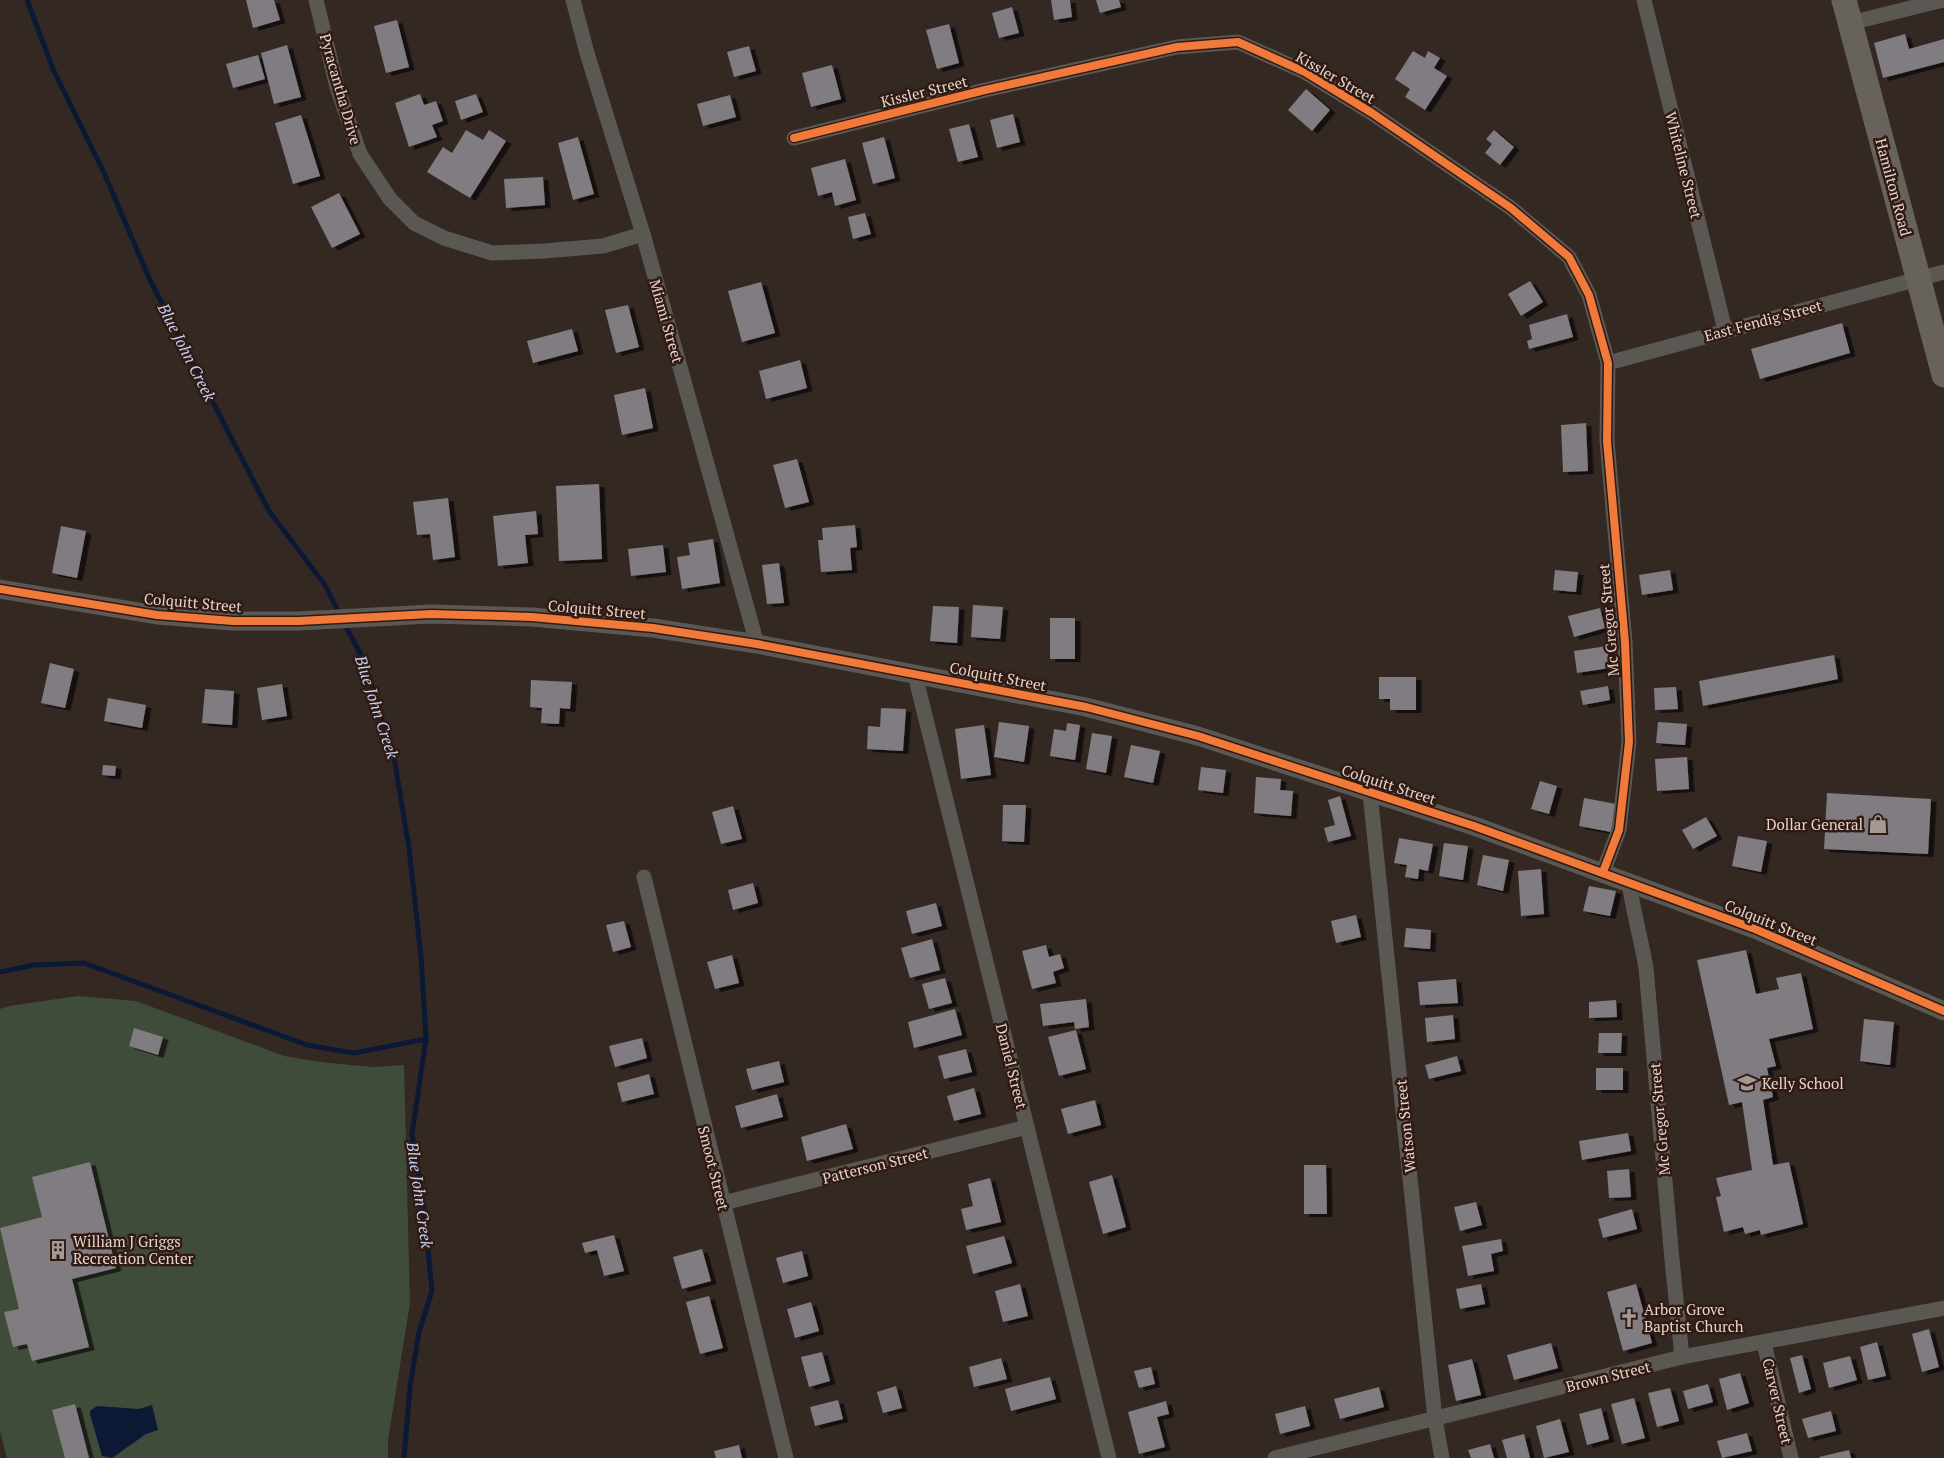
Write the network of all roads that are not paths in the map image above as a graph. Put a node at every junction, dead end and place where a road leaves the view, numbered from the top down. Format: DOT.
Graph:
graph roads {
  1 [pos="316,0"];
  2 [pos="573,0"];
  3 [pos="1644,0"];
  4 [pos="1943,0"];
  5 [pos="1847,12"];
  6 [pos="794,138"];
  7 [pos="643,234"];
  8 [pos="1944,272"];
  9 [pos="1918,278"];
  10 [pos="1725,330"];
  11 [pos="1608,363"];
  12 [pos="1944,375"];
  13 [pos="0,589"];
  14 [pos="757,644"];
  15 [pos="915,674"];
  16 [pos="1370,793"];
  17 [pos="1603,872"];
  18 [pos="644,877"];
  19 [pos="1629,882"];
  20 [pos="1944,1011"];
  21 [pos="1027,1127"];
  22 [pos="723,1203"];
  23 [pos="1944,1308"];
  24 [pos="1764,1343"];
  25 [pos="1682,1357"];
  26 [pos="1435,1419"];
  27 [pos="786,1458"];
  28 [pos="1109,1458"];
  29 [pos="1274,1458"];
  30 [pos="1442,1458"];
  31 [pos="1791,1458"];
  1 -- 7 [label="street, Pyracantha Drive"];
  2 -- 7 [label="street, Miami Street"];
  3 -- 10 [label="street, Whiteline Street"];
  4 -- 5 [label="street"];
  5 -- 9 [label="highway, Hamilton Road"];
  6 -- 11 [label="street, Kissler Street"];
  7 -- 14 [label="street, Miami Street"];
  8 -- 9 [label="street, East Fendig Street"];
  9 -- 10 [label="street, East Fendig Street"];
  9 -- 12 [label="highway, Hamilton Road"];
  10 -- 11 [label="street, East Fendig Street"];
  11 -- 17 [label="street, Mc Gregor Street"];
  13 -- 14 [label="street, Colquitt Street"];
  14 -- 15 [label="street, Colquitt Street"];
  15 -- 16 [label="street, Colquitt Street"];
  15 -- 21 [label="street, Daniel Street"];
  16 -- 17 [label="street, Colquitt Street"];
  16 -- 26 [label="street, Watson Street"];
  17 -- 19 [label="street, Colquitt Street"];
  18 -- 22 [label="street, Smoot Street"];
  19 -- 20 [label="street, Colquitt Street"];
  19 -- 25 [label="street, Mc Gregor Street"];
  21 -- 22 [label="street, Patterson Street"];
  21 -- 28 [label="street, Daniel Street"];
  22 -- 27 [label="street, Smoot Street"];
  23 -- 24 [label="street, Brown Street"];
  24 -- 25 [label="street, Brown Street"];
  24 -- 31 [label="street, Carver Street"];
  25 -- 26 [label="street, Brown Street"];
  26 -- 29 [label="street, Brown Street"];
  26 -- 30 [label="street, Watson Street"];
}
